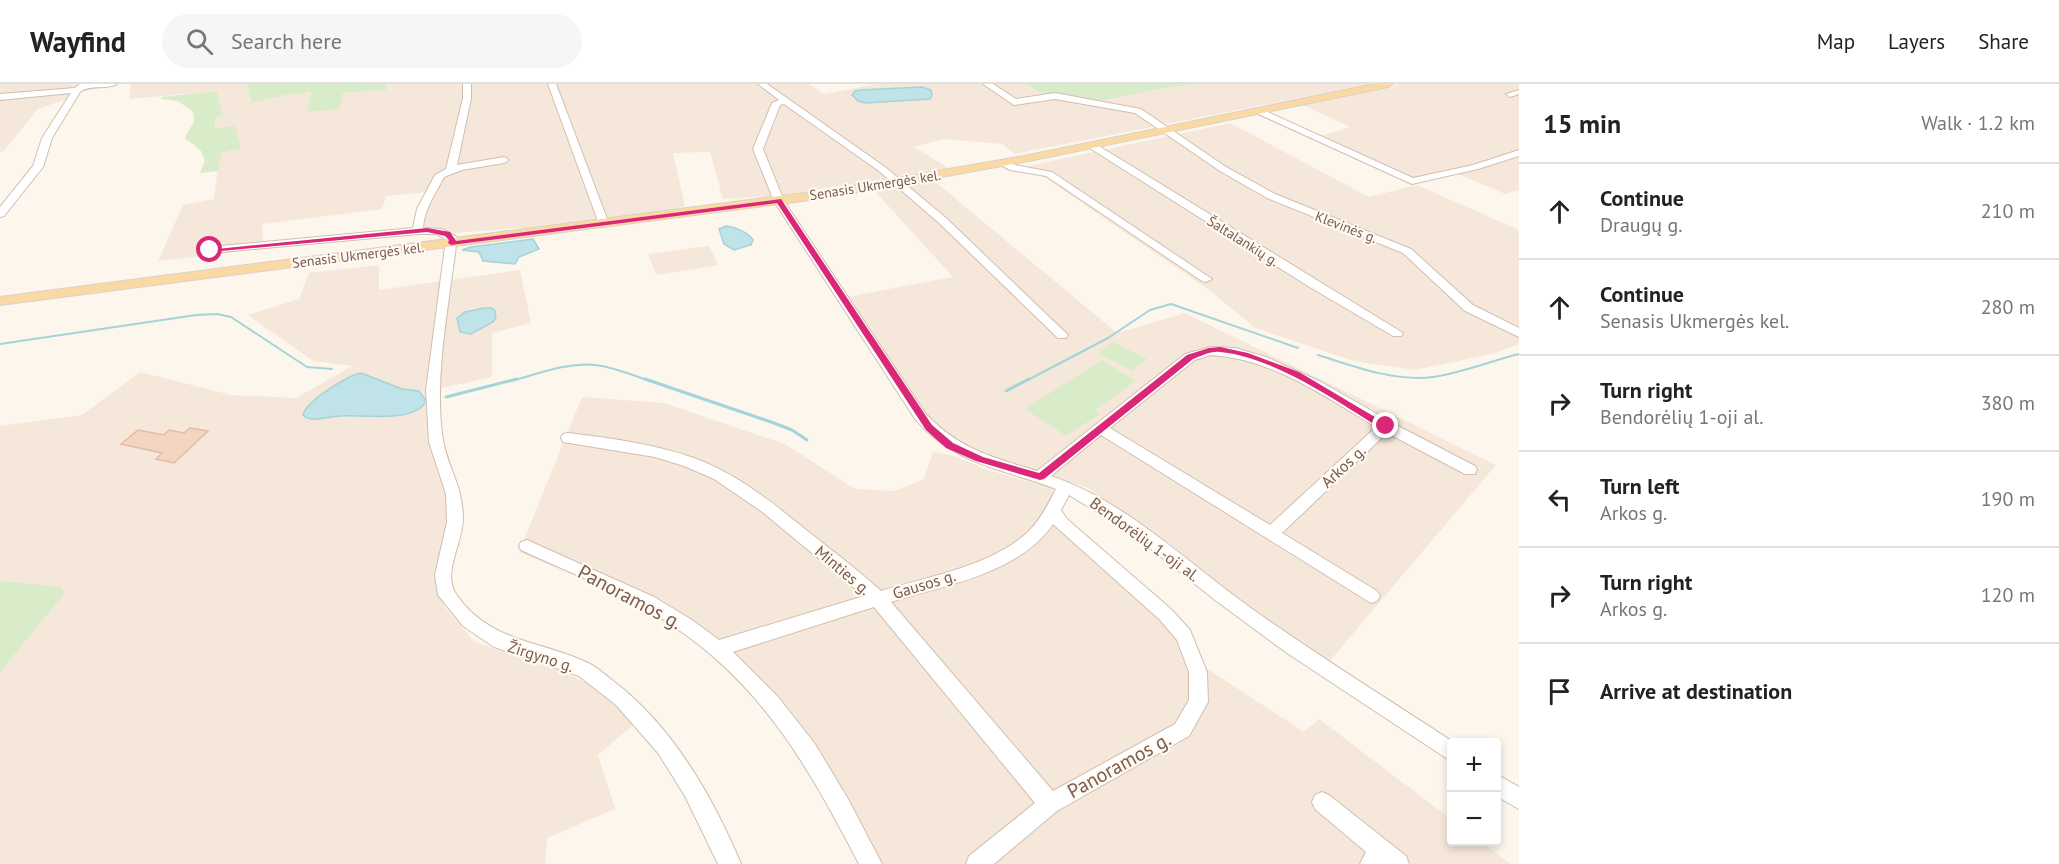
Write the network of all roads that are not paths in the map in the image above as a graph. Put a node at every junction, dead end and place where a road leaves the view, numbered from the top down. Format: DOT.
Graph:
graph roads {
  1 [pos="113,84"];
  2 [pos="467,84"];
  3 [pos="552,84"];
  4 [pos="762,84"];
  5 [pos="987,84"];
  6 [pos="1388,84"];
  7 [pos="82,87"];
  8 [pos="1519,92"];
  9 [pos="1510,94"];
  10 [pos="0,97"];
  11 [pos="784,100"];
  12 [pos="1259,111"];
  13 [pos="1165,130"];
  14 [pos="1091,145"];
  15 [pos="1519,153"];
  16 [pos="504,159"];
  17 [pos="1002,163"];
  18 [pos="451,170"];
  19 [pos="894,183"];
  20 [pos="779,201"];
  21 [pos="0,214"];
  22 [pos="604,224"];
  23 [pos="418,231"];
  24 [pos="451,243"];
  25 [pos="210,250"];
  26 [pos="1206,279"];
  27 [pos="0,301"];
  28 [pos="1397,333"];
  29 [pos="1519,333"];
  30 [pos="1062,335"];
  31 [pos="1386,426"];
  32 [pos="1100,428"];
  33 [pos="568,438"];
  34 [pos="1470,470"];
  35 [pos="1040,477"];
  36 [pos="1065,487"];
  37 [pos="1054,512"];
  38 [pos="1271,534"];
  39 [pos="526,546"];
  40 [pos="1371,596"];
  41 [pos="877,598"];
  42 [pos="717,649"];
  43 [pos="1447,750"];
  44 [pos="1501,787"];
  45 [pos="1519,799"];
  46 [pos="1322,802"];
  47 [pos="1050,804"];
  48 [pos="1376,857"];
  49 [pos="730,864"];
  50 [pos="872,864"];
  51 [pos="977,864"];
  52 [pos="1398,864"];
  1 -- 7 [label="street"];
  2 -- 18 [label="street"];
  3 -- 22 [label="street"];
  4 -- 11 [label="street"];
  5 -- 13 [label="street, Klevinės g."];
  6 -- 12 [label="main road, Senasis Ukmergės kel."];
  7 -- 10 [label="street"];
  7 -- 21 [label="street"];
  8 -- 9 [label="street"];
  11 -- 19 [label="street"];
  11 -- 20 [label="street, Bendorėlių 1-oji al."];
  12 -- 13 [label="main road, Senasis Ukmergės kel."];
  12 -- 15 [label="street"];
  13 -- 14 [label="main road, Senasis Ukmergės kel."];
  13 -- 29 [label="street, Klevinės g."];
  14 -- 17 [label="main road, Senasis Ukmergės kel."];
  14 -- 28 [label="street, Šaltalankių g."];
  16 -- 18 [label="street"];
  17 -- 19 [label="main road, Senasis Ukmergės kel."];
  17 -- 26 [label="street"];
  18 -- 23 [label="street"];
  19 -- 20 [label="main road, Senasis Ukmergės kel."];
  19 -- 30 [label="street"];
  20 -- 22 [label="main road, Senasis Ukmergės kel."];
  20 -- 35 [label="street, Bendorėlių 1-oji al."];
  22 -- 24 [label="main road, Senasis Ukmergės kel."];
  23 -- 24 [label="street"];
  23 -- 25 [label="street"];
  24 -- 27 [label="main road, Senasis Ukmergės kel."];
  24 -- 49 [label="street, Žirgyno g."];
  31 -- 32 [label="street"];
  31 -- 34 [label="street"];
  31 -- 38 [label="street, Arkos g."];
  32 -- 35 [label="street"];
  32 -- 38 [label="street"];
  33 -- 41 [label="street, Minties g."];
  35 -- 36 [label="street, Bendorėlių 1-oji al."];
  36 -- 37 [label="street, Gausos g."];
  36 -- 43 [label="street, Bendorėlių 1-oji al."];
  37 -- 41 [label="street, Gausos g."];
  37 -- 47 [label="street, Panoramos g."];
  38 -- 40 [label="street"];
  39 -- 42 [label="street, Panoramos g."];
  41 -- 42 [label="street, Gausos g."];
  41 -- 47 [label="street, Minties g."];
  42 -- 50 [label="street, Panoramos g."];
  44 -- 45 [label="street"];
  46 -- 48 [label="street"];
  47 -- 51 [label="street, Panoramos g."];
  48 -- 52 [label="street"];
}
